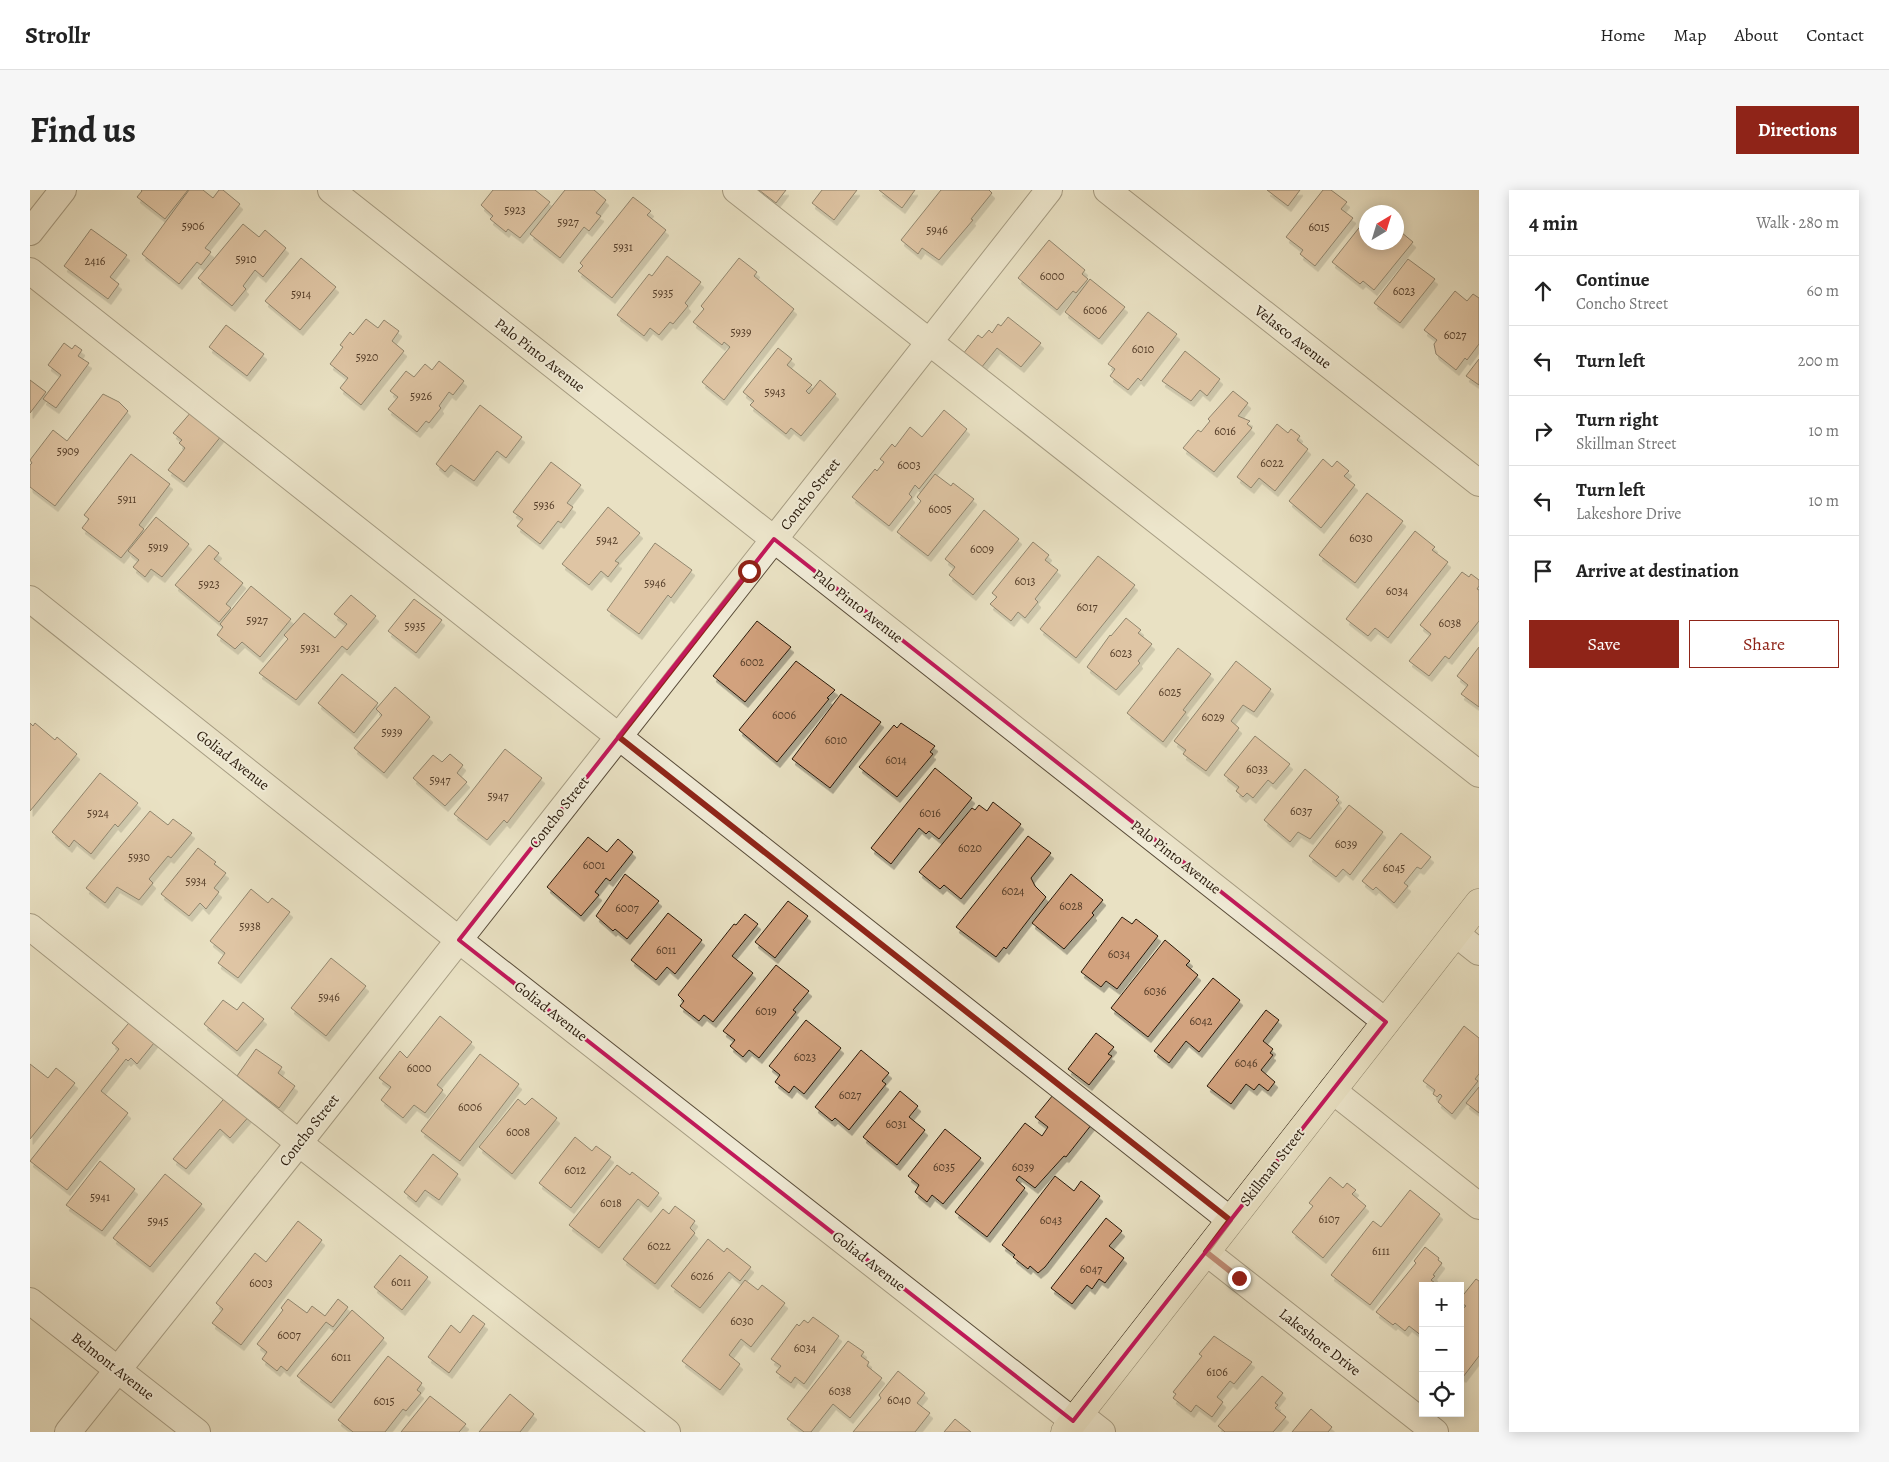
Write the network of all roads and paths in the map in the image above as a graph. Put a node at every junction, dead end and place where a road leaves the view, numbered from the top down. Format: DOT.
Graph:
graph roads {
  1 [pos="63,190"];
  2 [pos="331,190"];
  3 [pos="736,190"];
  4 [pos="1049,190"];
  5 [pos="1107,190"];
  6 [pos="30,232"];
  7 [pos="30,271"];
  8 [pos="929,342"];
  9 [pos="1479,484"];
  10 [pos="774,539"];
  11 [pos="30,599"];
  12 [pos="619,737"];
  13 [pos="1479,774"];
  14 [pos="1479,902"];
  15 [pos="30,927"];
  16 [pos="1455,934"];
  17 [pos="459,940"];
  18 [pos="1479,952"];
  19 [pos="1386,1022"];
  20 [pos="1332,1090"];
  21 [pos="299,1143"];
  22 [pos="1479,1206"];
  23 [pos="1230,1220"];
  24 [pos="1206,1252"];
  25 [pos="30,1301"];
  26 [pos="117,1370"];
  27 [pos="1072,1422"];
  28 [pos="68,1432"];
  29 [pos="197,1432"];
  30 [pos="667,1432"];
  31 [pos="1102,1432"];
  32 [pos="1435,1432"];
  1 -- 6 [label="street"];
  2 -- 10 [label="street, Palo Pinto Avenue"];
  3 -- 8 [label="street"];
  4 -- 8 [label="street, Concho Street"];
  5 -- 9 [label="street, Velasco Avenue"];
  7 -- 12 [label="street"];
  8 -- 10 [label="street, Concho Street"];
  8 -- 13 [label="street"];
  10 -- 12 [label="street, Concho Street"];
  10 -- 19 [label="street, Palo Pinto Avenue"];
  11 -- 17 [label="street, Goliad Avenue"];
  12 -- 17 [label="street, Concho Street"];
  12 -- 23 [label="street"];
  14 -- 16 [label="main road, Skillman Street"];
  15 -- 21 [label="street"];
  16 -- 18 [label="street"];
  16 -- 19 [label="main road, Skillman Street"];
  17 -- 21 [label="street, Concho Street"];
  17 -- 27 [label="street, Goliad Avenue"];
  19 -- 20 [label="main road, Skillman Street"];
  20 -- 22 [label="street"];
  20 -- 23 [label="main road, Skillman Street"];
  21 -- 26 [label="street, Concho Street"];
  21 -- 30 [label="street"];
  23 -- 24 [label="main road, Skillman Street"];
  24 -- 27 [label="main road, Skillman Street"];
  24 -- 32 [label="street, Lakeshore Drive"];
  25 -- 26 [label="street, Belmont Avenue"];
  26 -- 28 [label="street, Concho Street"];
  26 -- 29 [label="street, Belmont Avenue"];
  27 -- 31 [label="street, Goliad Avenue"];
}
